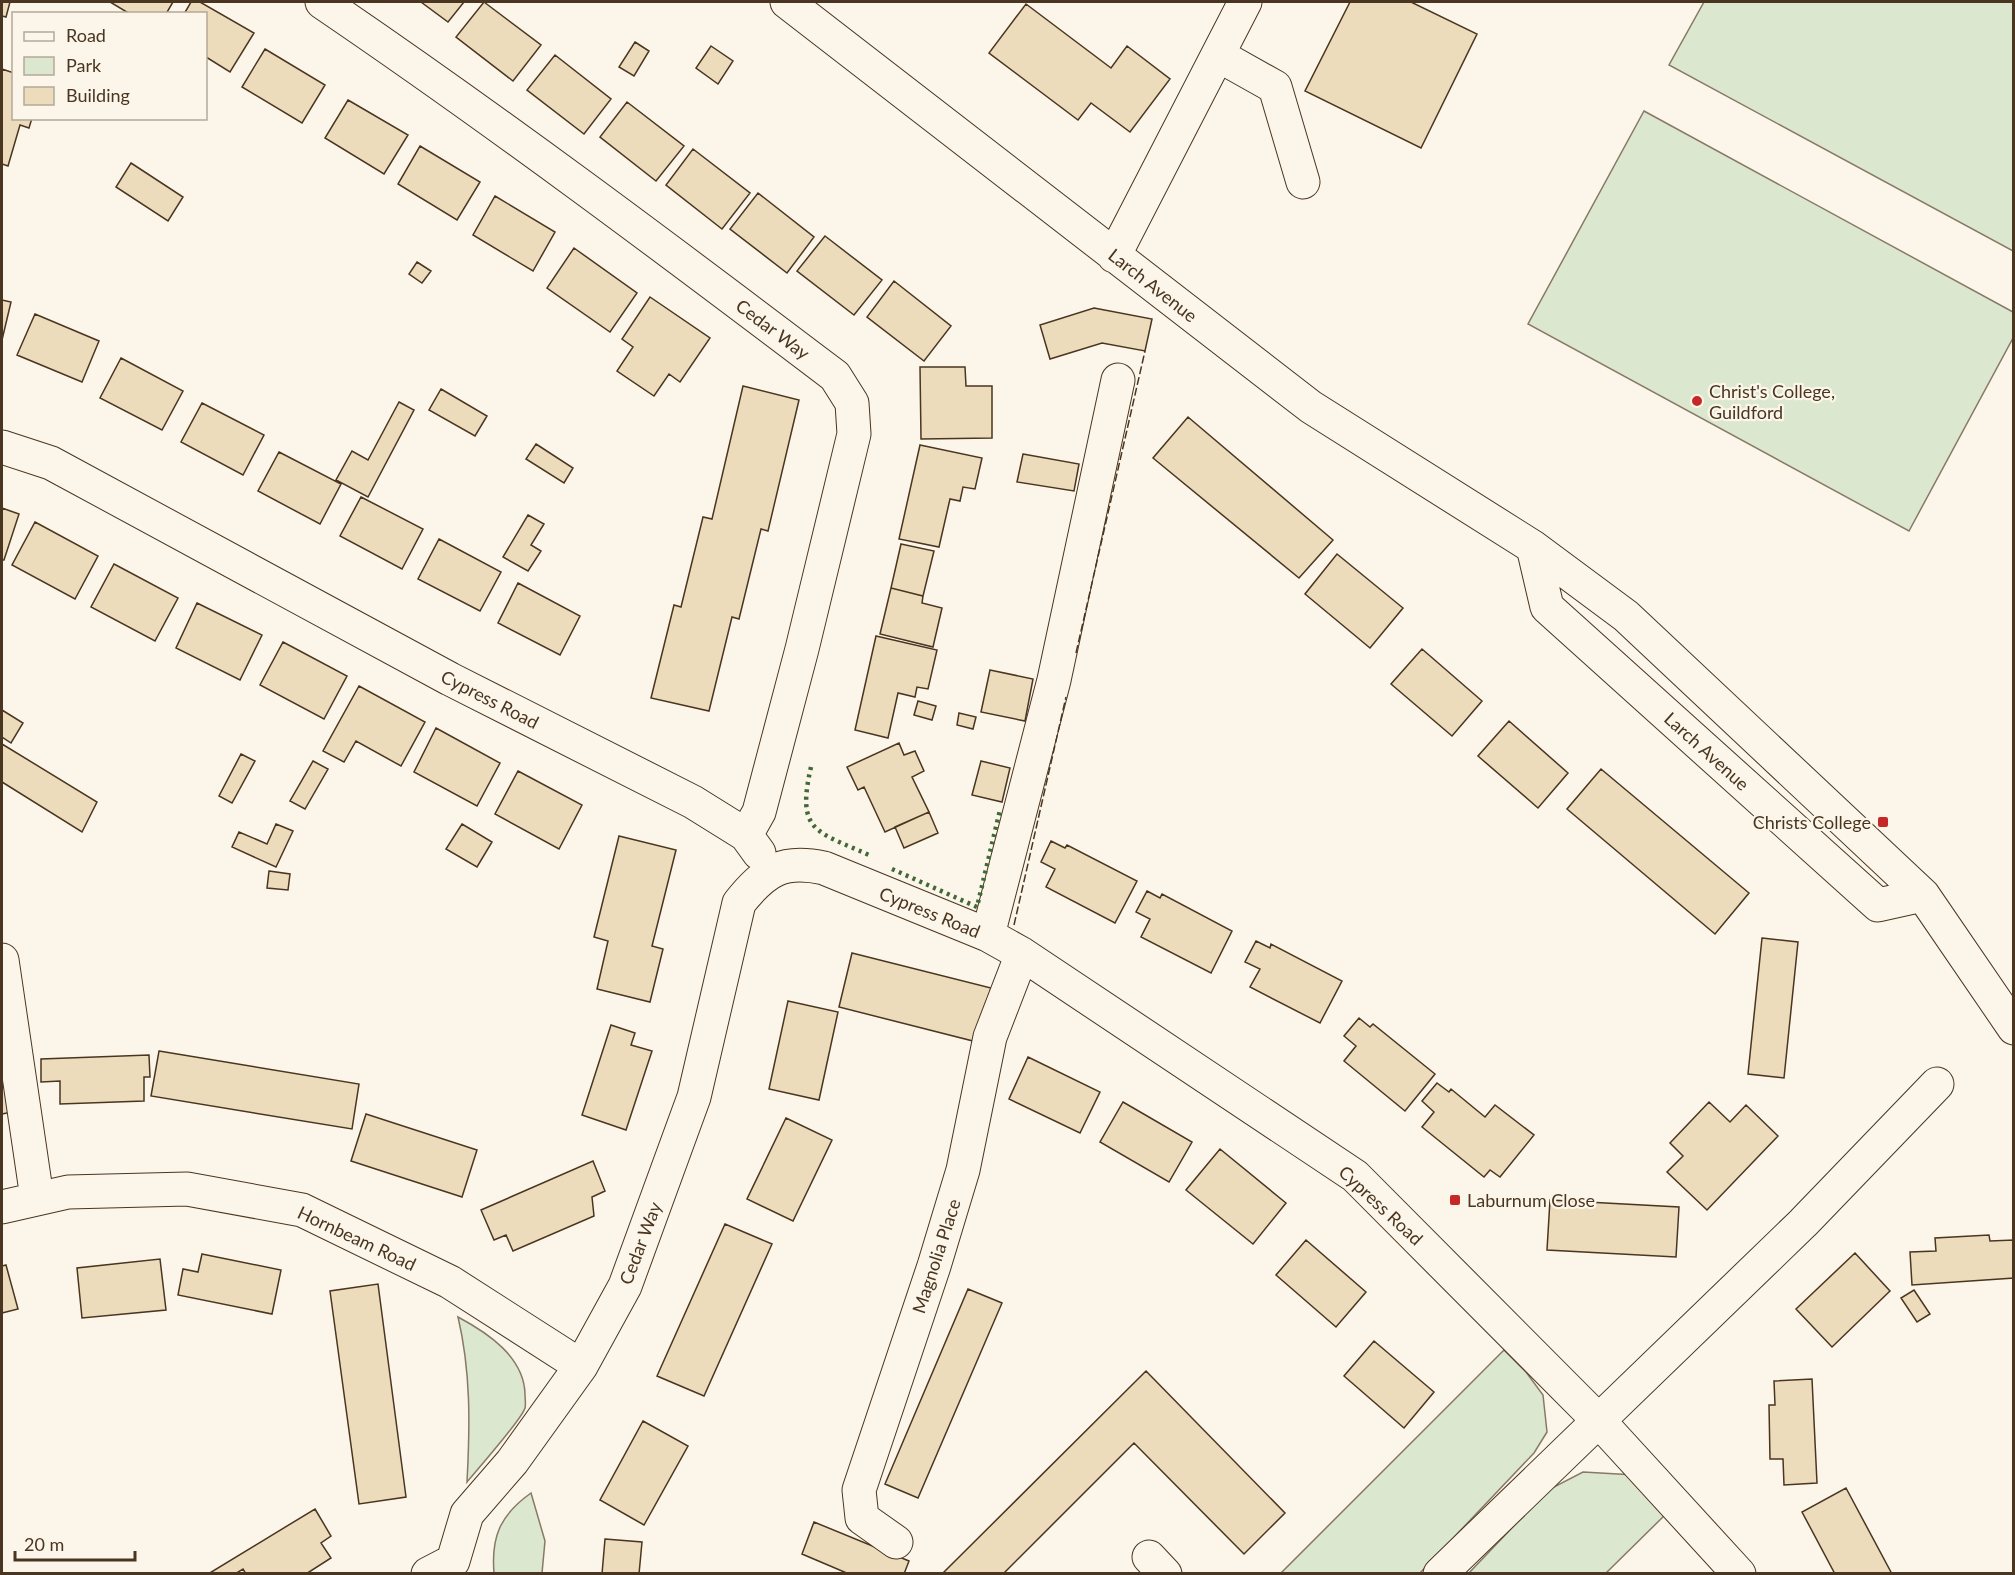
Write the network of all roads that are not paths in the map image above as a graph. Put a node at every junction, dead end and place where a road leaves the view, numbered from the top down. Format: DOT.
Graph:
graph roads {
  1 [pos="322,2"];
  2 [pos="787,2"];
  3 [pos="1245,2"];
  4 [pos="1218,55"];
  5 [pos="1303,182"];
  6 [pos="1114,255"];
  7 [pos="1119,380"];
  8 [pos="2,447"];
  9 [pos="1533,548"];
  10 [pos="746,835"];
  11 [pos="772,871"];
  12 [pos="1923,895"];
  13 [pos="988,935"];
  14 [pos="1022,954"];
  15 [pos="2,960"];
  16 [pos="2013,1028"];
  17 [pos="1937,1084"];
  18 [pos="37,1198"];
  19 [pos="2,1207"];
  20 [pos="581,1366"];
  21 [pos="1598,1420"];
  22 [pos="896,1542"];
  23 [pos="446,1569"];
  24 [pos="1440,1574"];
  25 [pos="1739,1574"];
  1 -- 10 [label="street, Cedar Way"];
  2 -- 6 [label="street, Larch Avenue"];
  3 -- 4 [label="street"];
  4 -- 5 [label="street"];
  4 -- 6 [label="street"];
  6 -- 9 [label="street, Larch Avenue"];
  7 -- 13 [label="street"];
  8 -- 10 [label="street, Cypress Road"];
  9 -- 12 [label="street, Larch Avenue"];
  9 -- 12 [label="street, Larch Avenue"];
  10 -- 11 [label="street, Cypress Road"];
  11 -- 13 [label="street, Cypress Road"];
  11 -- 20 [label="street, Cedar Way"];
  12 -- 16 [label="street, Larch Avenue"];
  13 -- 14 [label="street, Cypress Road"];
  14 -- 21 [label="street, Cypress Road"];
  14 -- 22 [label="street, Magnolia Place"];
  15 -- 18 [label="street"];
  17 -- 21 [label="street"];
  18 -- 19 [label="street, Hornbeam Road"];
  18 -- 20 [label="street, Hornbeam Road"];
  20 -- 23 [label="street, Cedar Way"];
  21 -- 24 [label="street"];
  21 -- 25 [label="street, Cypress Road"];
}
